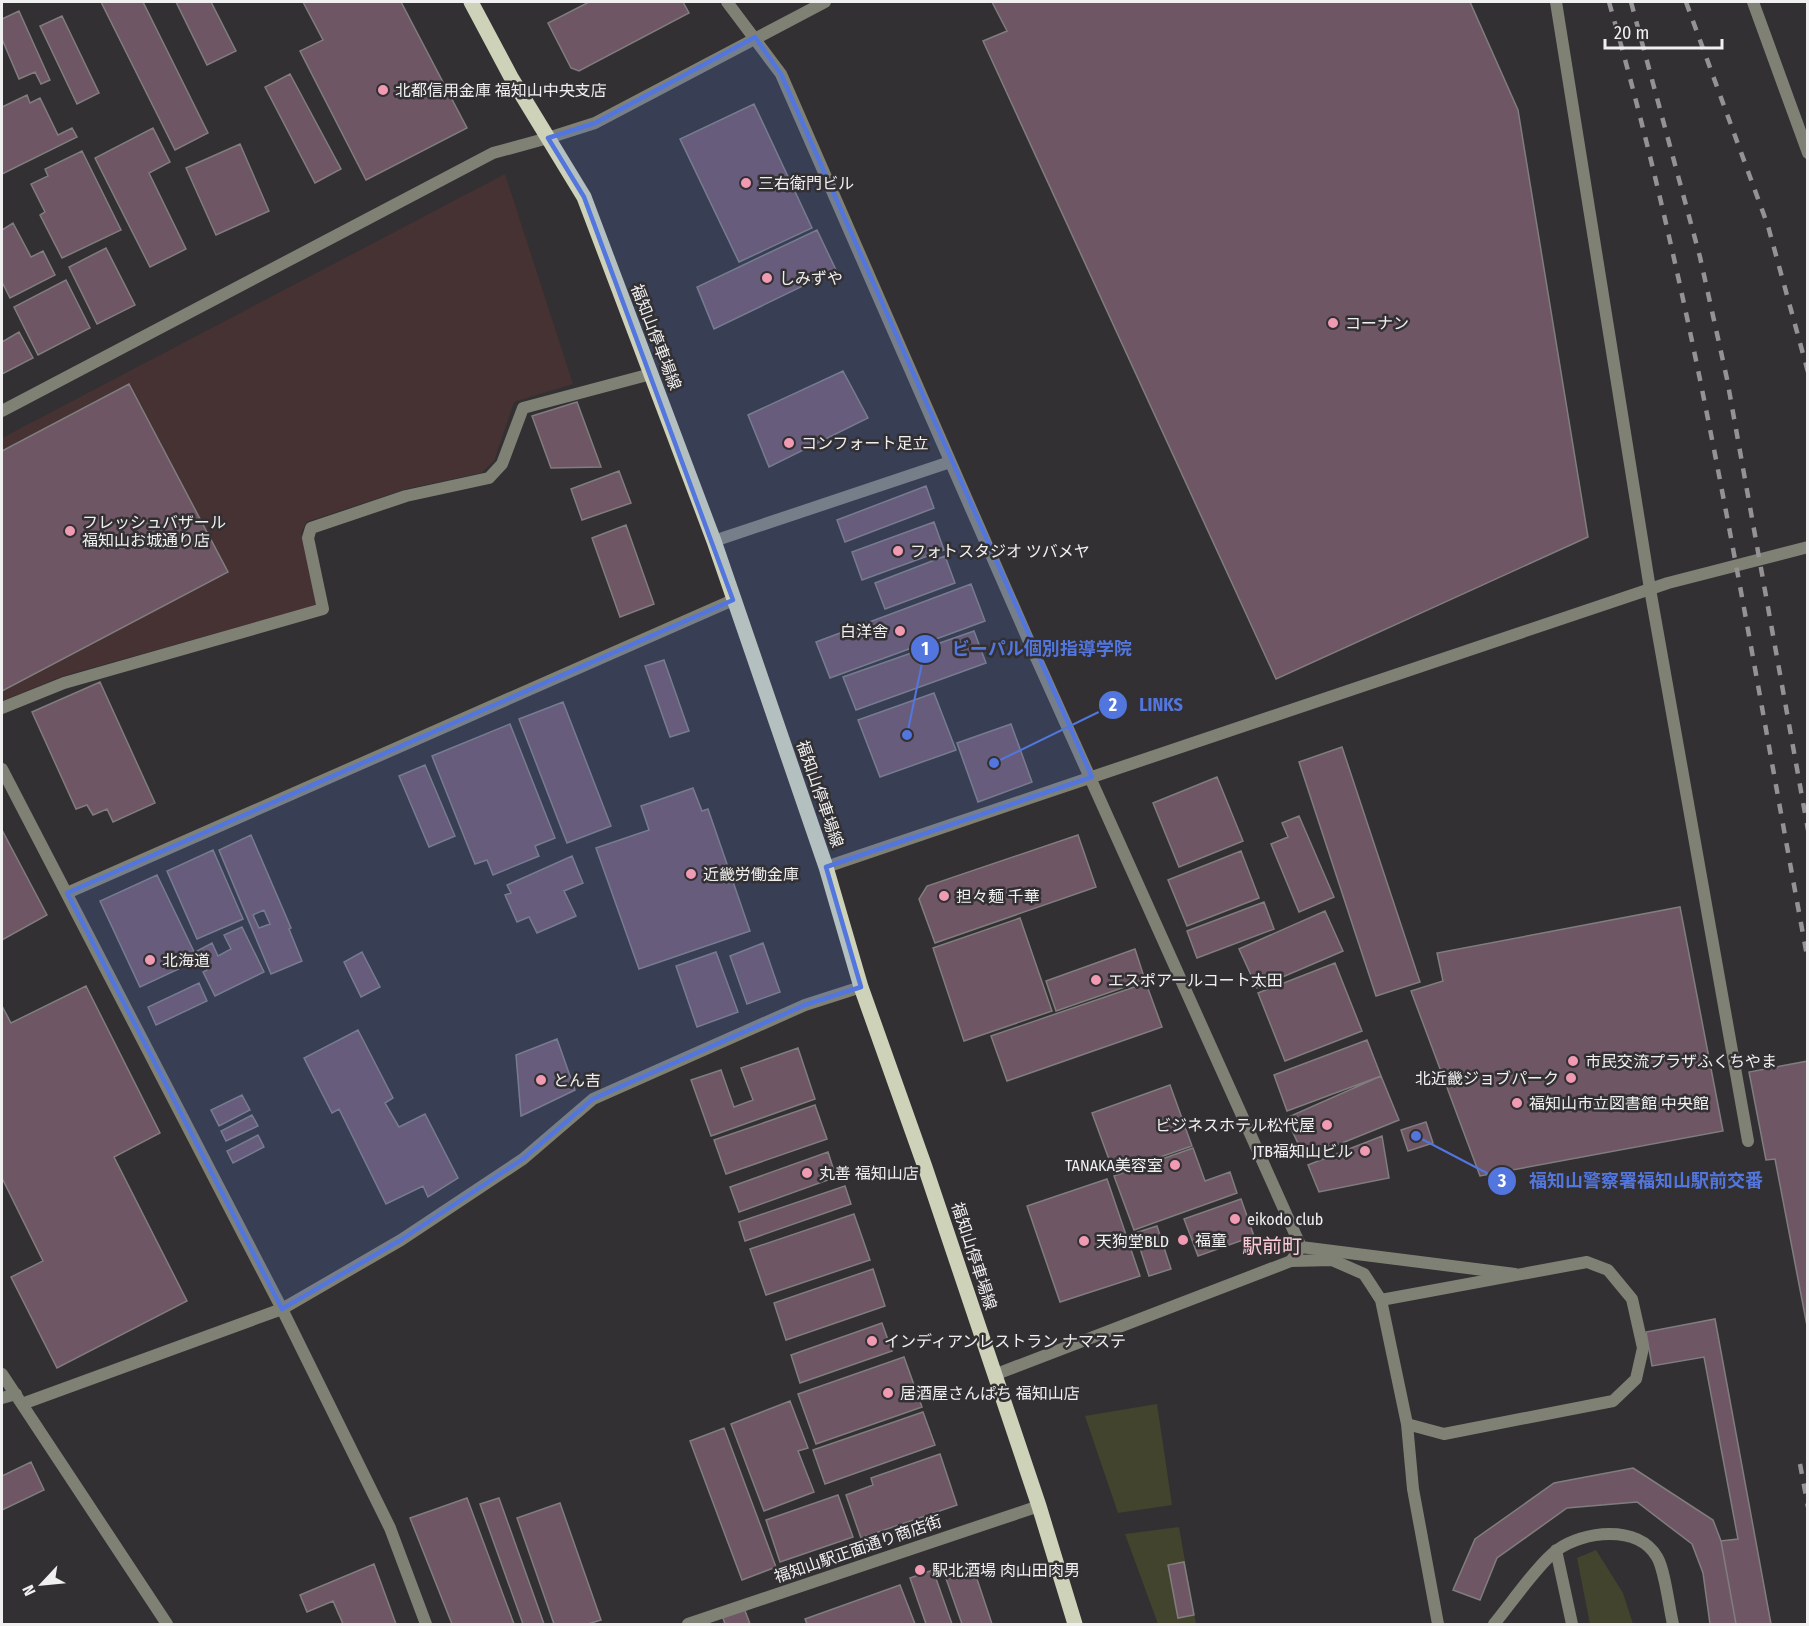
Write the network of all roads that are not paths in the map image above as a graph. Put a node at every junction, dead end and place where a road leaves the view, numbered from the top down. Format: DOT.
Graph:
graph roads {
  1 [pos="471,2"];
  2 [pos="727,2"];
  3 [pos="825,2"];
  4 [pos="1556,2"];
  5 [pos="1753,2"];
  6 [pos="755,37"];
  7 [pos="548,138"];
  8 [pos="1808,153"];
  9 [pos="651,374"];
  10 [pos="2,411"];
  11 [pos="950,462"];
  12 [pos="714,542"];
  13 [pos="1808,547"];
  14 [pos="1650,589"];
  15 [pos="733,600"];
  16 [pos="2,708"];
  17 [pos="2,769"];
  18 [pos="1092,777"];
  19 [pos="826,867"];
  20 [pos="67,894"];
  21 [pos="861,987"];
  22 [pos="1748,1141"];
  23 [pos="1301,1246"];
  24 [pos="1291,1261"];
  25 [pos="1515,1274"];
  26 [pos="1382,1300"];
  27 [pos="282,1309"];
  28 [pos="2,1374"];
  29 [pos="994,1375"];
  30 [pos="2,1398"];
  31 [pos="19,1399"];
  32 [pos="1407,1424"];
  33 [pos="1039,1506"];
  34 [pos="1557,1550"];
  35 [pos="1506,1610"];
  36 [pos="167,1624"];
  37 [pos="426,1624"];
  38 [pos="688,1624"];
  39 [pos="1075,1624"];
  40 [pos="1438,1624"];
  41 [pos="1494,1624"];
  42 [pos="1509,1624"];
  43 [pos="1572,1624"];
  44 [pos="1673,1624"];
  1 -- 7 [label="main road, 福知山停車場線"];
  2 -- 6 [label="street"];
  3 -- 6 [label="street"];
  4 -- 14 [label="street"];
  5 -- 8 [label="street"];
  6 -- 7 [label="street"];
  6 -- 11 [label="street"];
  7 -- 9 [label="main road, 福知山停車場線"];
  7 -- 10 [label="street"];
  9 -- 12 [label="main road, 福知山停車場線"];
  9 -- 16 [label="street"];
  11 -- 12 [label="street"];
  11 -- 18 [label="street"];
  12 -- 15 [label="main road, 福知山停車場線"];
  13 -- 14 [label="street"];
  14 -- 18 [label="street"];
  14 -- 22 [label="street"];
  15 -- 19 [label="main road, 福知山停車場線"];
  15 -- 20 [label="street"];
  17 -- 20 [label="street"];
  18 -- 19 [label="street"];
  18 -- 23 [label="street"];
  19 -- 21 [label="main road, 福知山停車場線"];
  20 -- 27 [label="street"];
  21 -- 27 [label="street"];
  21 -- 29 [label="main road, 福知山停車場線"];
  23 -- 24 [label="street"];
  23 -- 25 [label="street"];
  24 -- 26 [label="street"];
  24 -- 29 [label="street"];
  25 -- 26 [label="street"];
  25 -- 32 [label="street"];
  26 -- 32 [label="street"];
  27 -- 31 [label="street"];
  27 -- 37 [label="street"];
  28 -- 31 [label="street"];
  29 -- 33 [label="main road, 福知山停車場線"];
  30 -- 31 [label="street"];
  31 -- 36 [label="street"];
  32 -- 40 [label="street"];
  33 -- 38 [label="street, 福知山駅正面通り商店街"];
  33 -- 39 [label="main road, 福知山停車場線"];
  34 -- 35 [label="street"];
  34 -- 43 [label="street"];
  34 -- 44 [label="street"];
  35 -- 41 [label="street"];
  35 -- 42 [label="street"];
}
